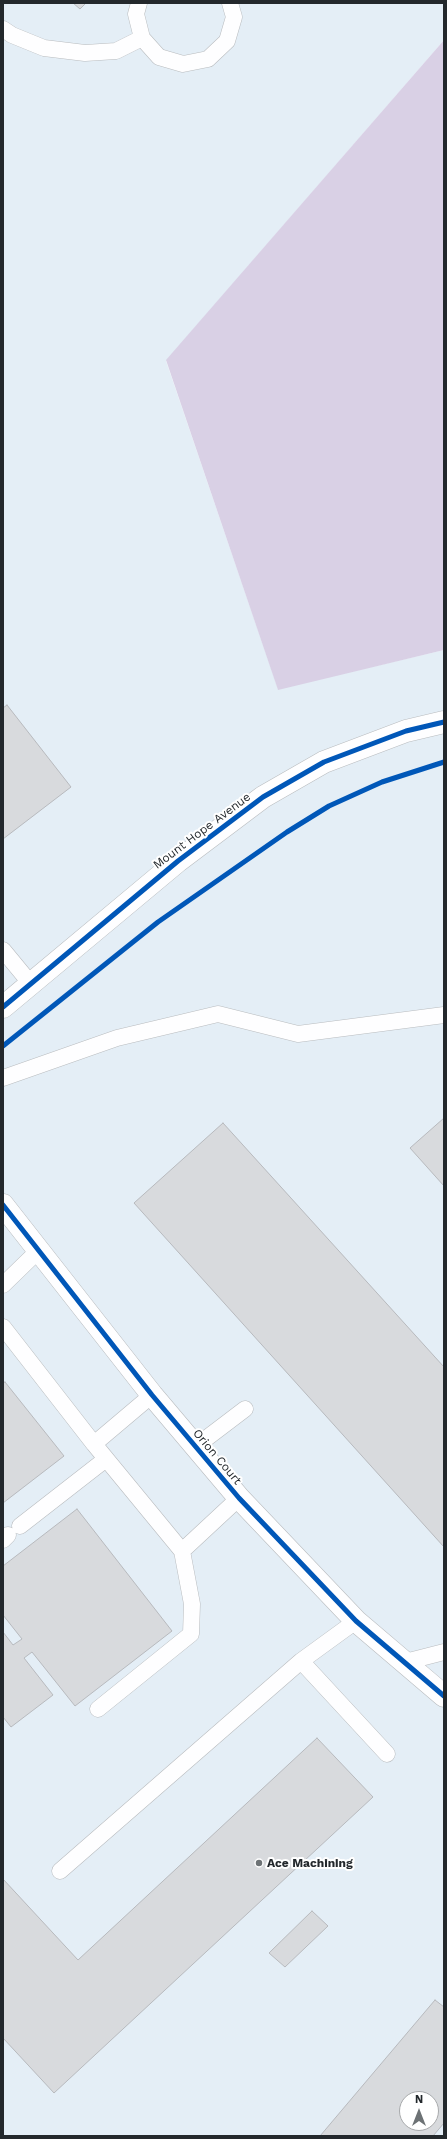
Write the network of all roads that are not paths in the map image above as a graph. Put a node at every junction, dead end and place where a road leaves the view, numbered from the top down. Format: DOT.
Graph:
graph roads {
  1 [pos="139,3"];
  2 [pos="230,3"];
  3 [pos="3,29"];
  4 [pos="142,38"];
  5 [pos="444,722"];
  6 [pos="3,950"];
  7 [pos="31,984"];
  8 [pos="3,1007"];
  9 [pos="444,1015"];
  10 [pos="3,1078"];
  11 [pos="3,1205"];
  12 [pos="38,1251"];
  13 [pos="3,1285"];
  14 [pos="3,1327"];
  15 [pos="152,1395"];
  16 [pos="245,1409"];
  17 [pos="94,1444"];
  18 [pos="196,1447"];
  19 [pos="106,1459"];
  20 [pos="239,1498"];
  21 [pos="10,1534"];
  22 [pos="182,1551"];
  23 [pos="356,1621"];
  24 [pos="444,1652"];
  25 [pos="301,1661"];
  26 [pos="404,1662"];
  27 [pos="444,1696"];
  28 [pos="98,1709"];
  29 [pos="387,1754"];
  30 [pos="60,1871"];
  1 -- 4 [label="lane"];
  2 -- 4 [label="lane"];
  3 -- 4 [label="lane"];
  5 -- 7 [label="street, Mount Hope Avenue"];
  6 -- 7 [label="lane"];
  7 -- 8 [label="street, Mount Hope Avenue"];
  9 -- 10 [label="lane"];
  11 -- 12 [label="street, Orion Court"];
  12 -- 13 [label="lane"];
  12 -- 15 [label="street, Orion Court"];
  14 -- 17 [label="lane"];
  15 -- 17 [label="lane"];
  15 -- 18 [label="street, Orion Court"];
  16 -- 18 [label="lane"];
  17 -- 19 [label="lane"];
  18 -- 20 [label="street, Orion Court"];
  19 -- 21 [label="lane"];
  19 -- 22 [label="lane"];
  20 -- 22 [label="lane"];
  20 -- 23 [label="street, Orion Court"];
  22 -- 28 [label="lane"];
  23 -- 25 [label="lane"];
  23 -- 26 [label="street, Orion Court"];
  24 -- 26 [label="lane"];
  25 -- 29 [label="lane"];
  25 -- 30 [label="lane"];
  26 -- 27 [label="street, Orion Court"];
}
